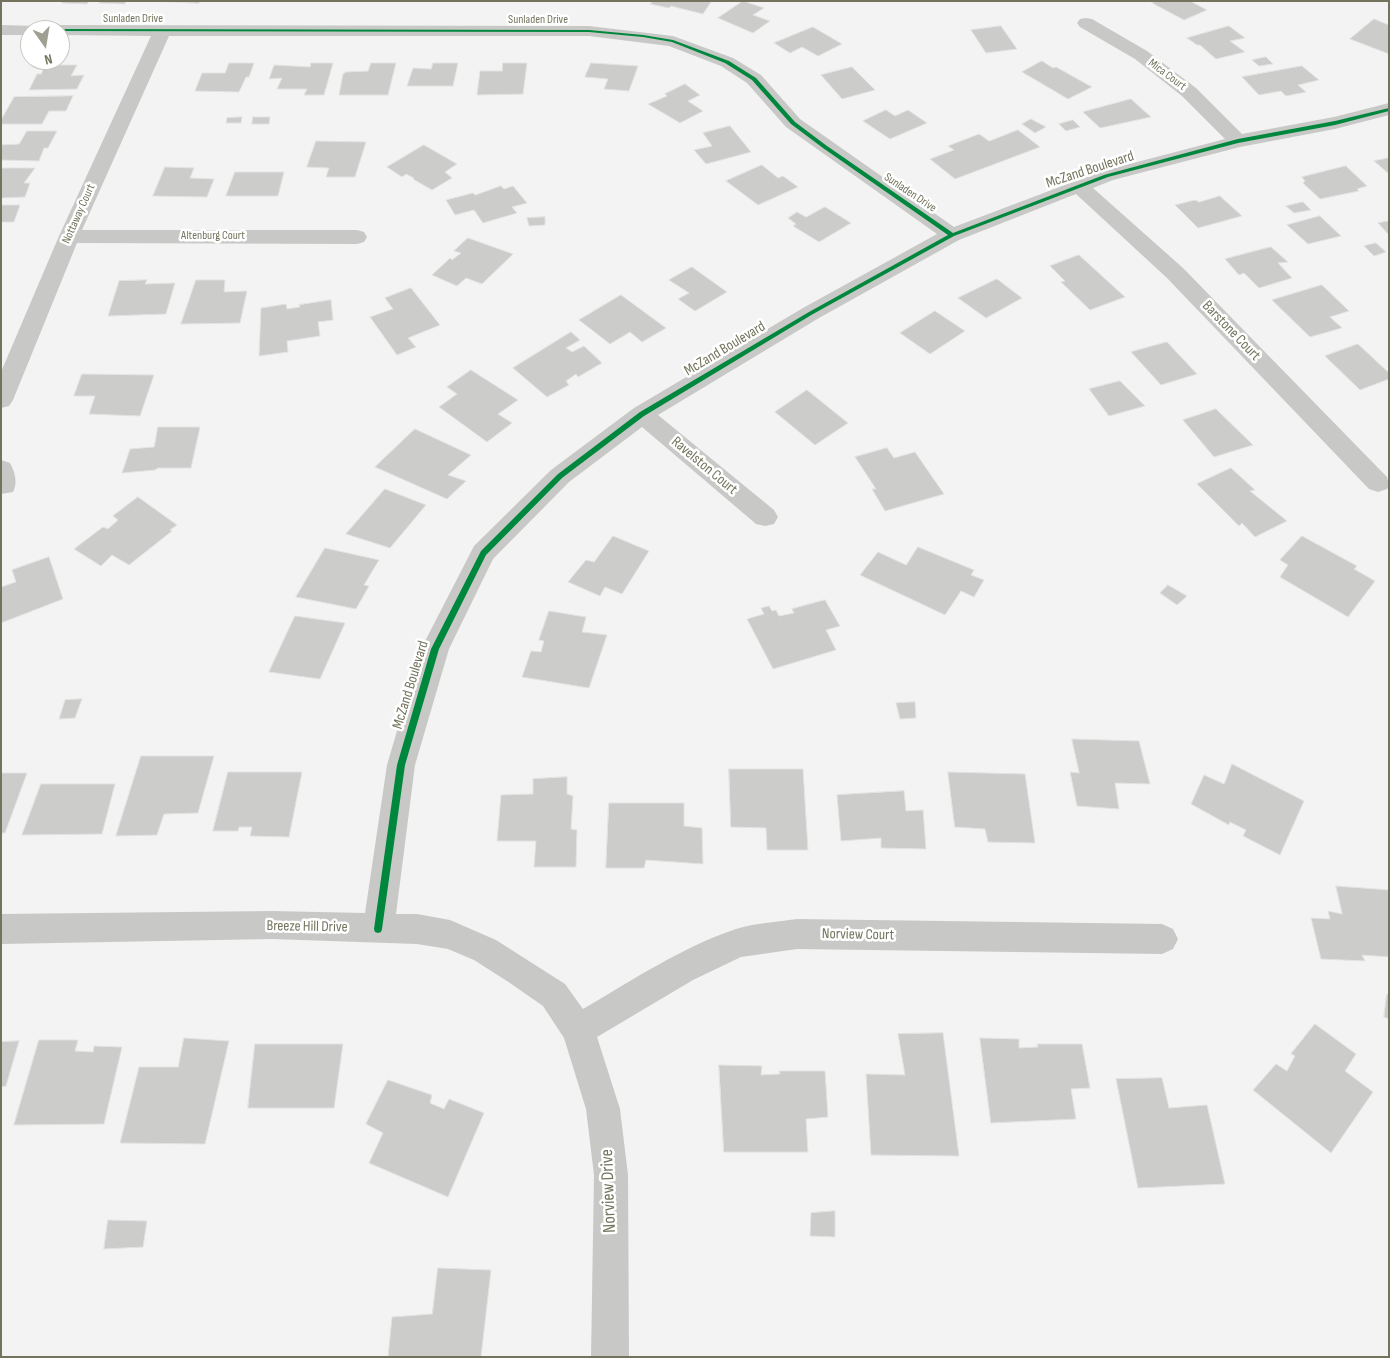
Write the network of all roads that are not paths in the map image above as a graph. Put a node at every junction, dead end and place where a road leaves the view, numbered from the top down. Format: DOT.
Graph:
graph roads {
  1 [pos="1086,23"];
  2 [pos="1,30"];
  3 [pos="20,30"];
  4 [pos="70,30"];
  5 [pos="162,31"];
  6 [pos="1389,108"];
  7 [pos="1238,141"];
  8 [pos="1078,186"];
  9 [pos="952,235"];
  10 [pos="69,236"];
  11 [pos="358,237"];
  12 [pos="1,400"];
  13 [pos="642,414"];
  14 [pos="1378,483"];
  15 [pos="765,517"];
  16 [pos="378,928"];
  17 [pos="1,929"];
  18 [pos="1162,939"];
  19 [pos="578,1030"];
  20 [pos="610,1357"];
  1 -- 7 [label="street, Mica Court"];
  2 -- 3 [label="street"];
  4 -- 5 [label="street, Sunladen Drive"];
  5 -- 9 [label="street, Sunladen Drive"];
  5 -- 10 [label="street, Nottaway Court"];
  6 -- 7 [label="street, McZand Boulevard"];
  7 -- 8 [label="street, McZand Boulevard"];
  8 -- 9 [label="street, McZand Boulevard"];
  8 -- 14 [label="street, Barstone Court"];
  9 -- 13 [label="street, McZand Boulevard"];
  10 -- 11 [label="street, Altenburg Court"];
  10 -- 12 [label="street, Nottaway Court"];
  13 -- 15 [label="street, Ravelston Court"];
  13 -- 16 [label="street, McZand Boulevard"];
  16 -- 17 [label="street, Breeze Hill Drive"];
  16 -- 19 [label="street, Breeze Hill Drive"];
  18 -- 19 [label="street, Norview Court"];
  19 -- 20 [label="street, Norview Drive"];
}
